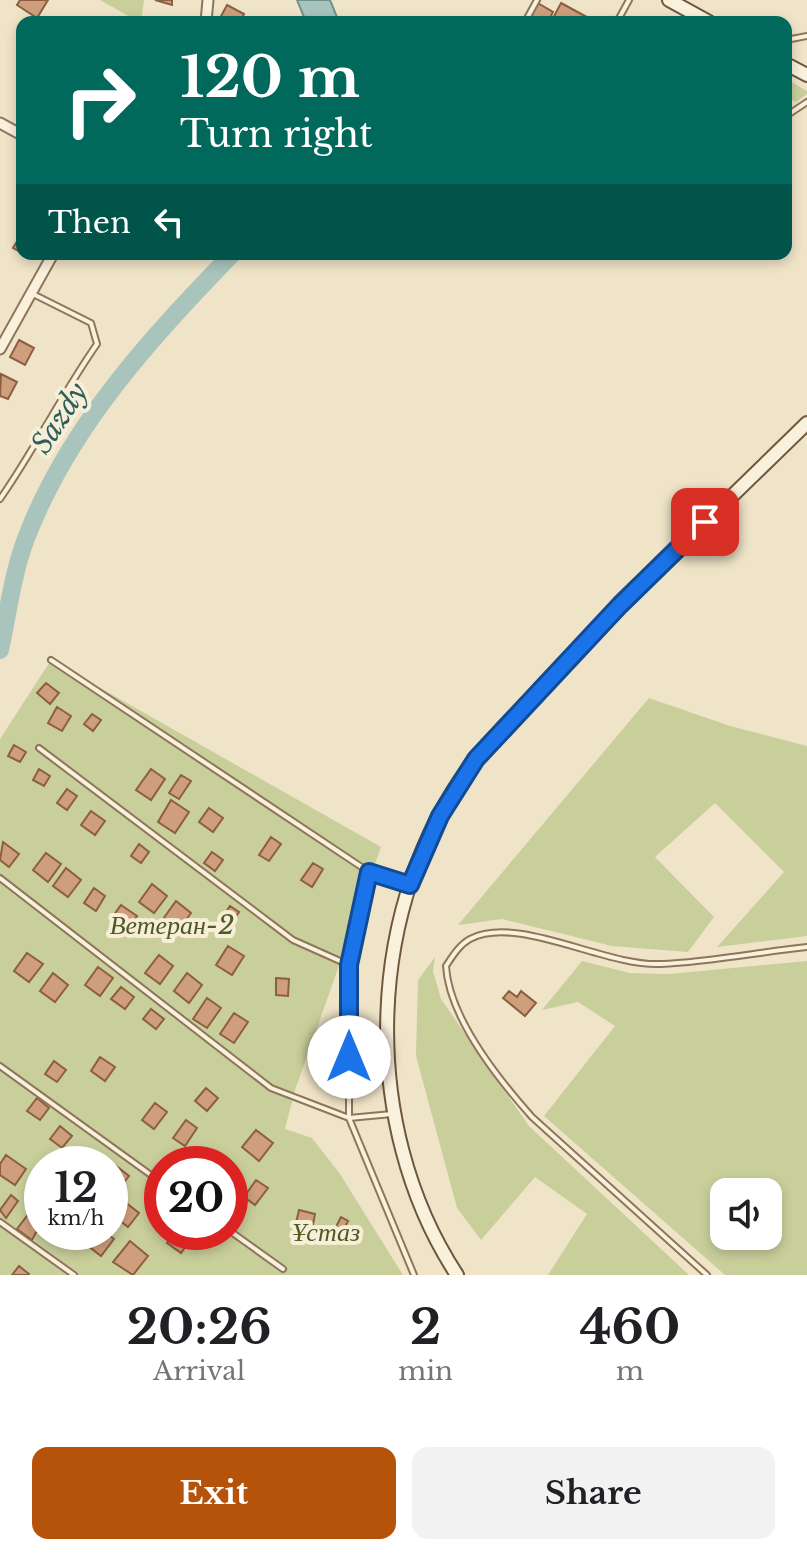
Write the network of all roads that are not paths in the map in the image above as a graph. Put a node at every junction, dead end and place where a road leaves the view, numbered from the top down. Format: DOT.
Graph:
graph roads {
  1 [pos="678,2"];
  2 [pos="700,16"];
  3 [pos="50,260"];
  4 [pos="31,293"];
  5 [pos="0,349"];
  6 [pos="807,423"];
  7 [pos="0,499"];
  8 [pos="51,660"];
  9 [pos="39,748"];
  10 [pos="369,872"];
  11 [pos="0,878"];
  12 [pos="410,885"];
  13 [pos="807,947"];
  14 [pos="349,965"];
  15 [pos="0,1066"];
  16 [pos="394,1114"];
  17 [pos="349,1118"];
  18 [pos="144,1170"];
  19 [pos="0,1222"];
  20 [pos="248,1244"];
  21 [pos="283,1269"];
  22 [pos="74,1275"];
  23 [pos="414,1275"];
  24 [pos="457,1275"];
  25 [pos="707,1275"];
  1 -- 2 [label="main road"];
  3 -- 4 [label="street"];
  4 -- 5 [label="street"];
  4 -- 7 [label="lane"];
  6 -- 12 [label="main road"];
  8 -- 10 [label="lane"];
  9 -- 14 [label="lane"];
  10 -- 12 [label="lane"];
  10 -- 14 [label="lane"];
  11 -- 17 [label="lane"];
  12 -- 16 [label="main road"];
  13 -- 25 [label="lane"];
  14 -- 17 [label="lane"];
  15 -- 18 [label="lane"];
  16 -- 17 [label="lane"];
  16 -- 24 [label="main road"];
  17 -- 23 [label="lane"];
  19 -- 22 [label="lane"];
  20 -- 21 [label="lane"];
}
